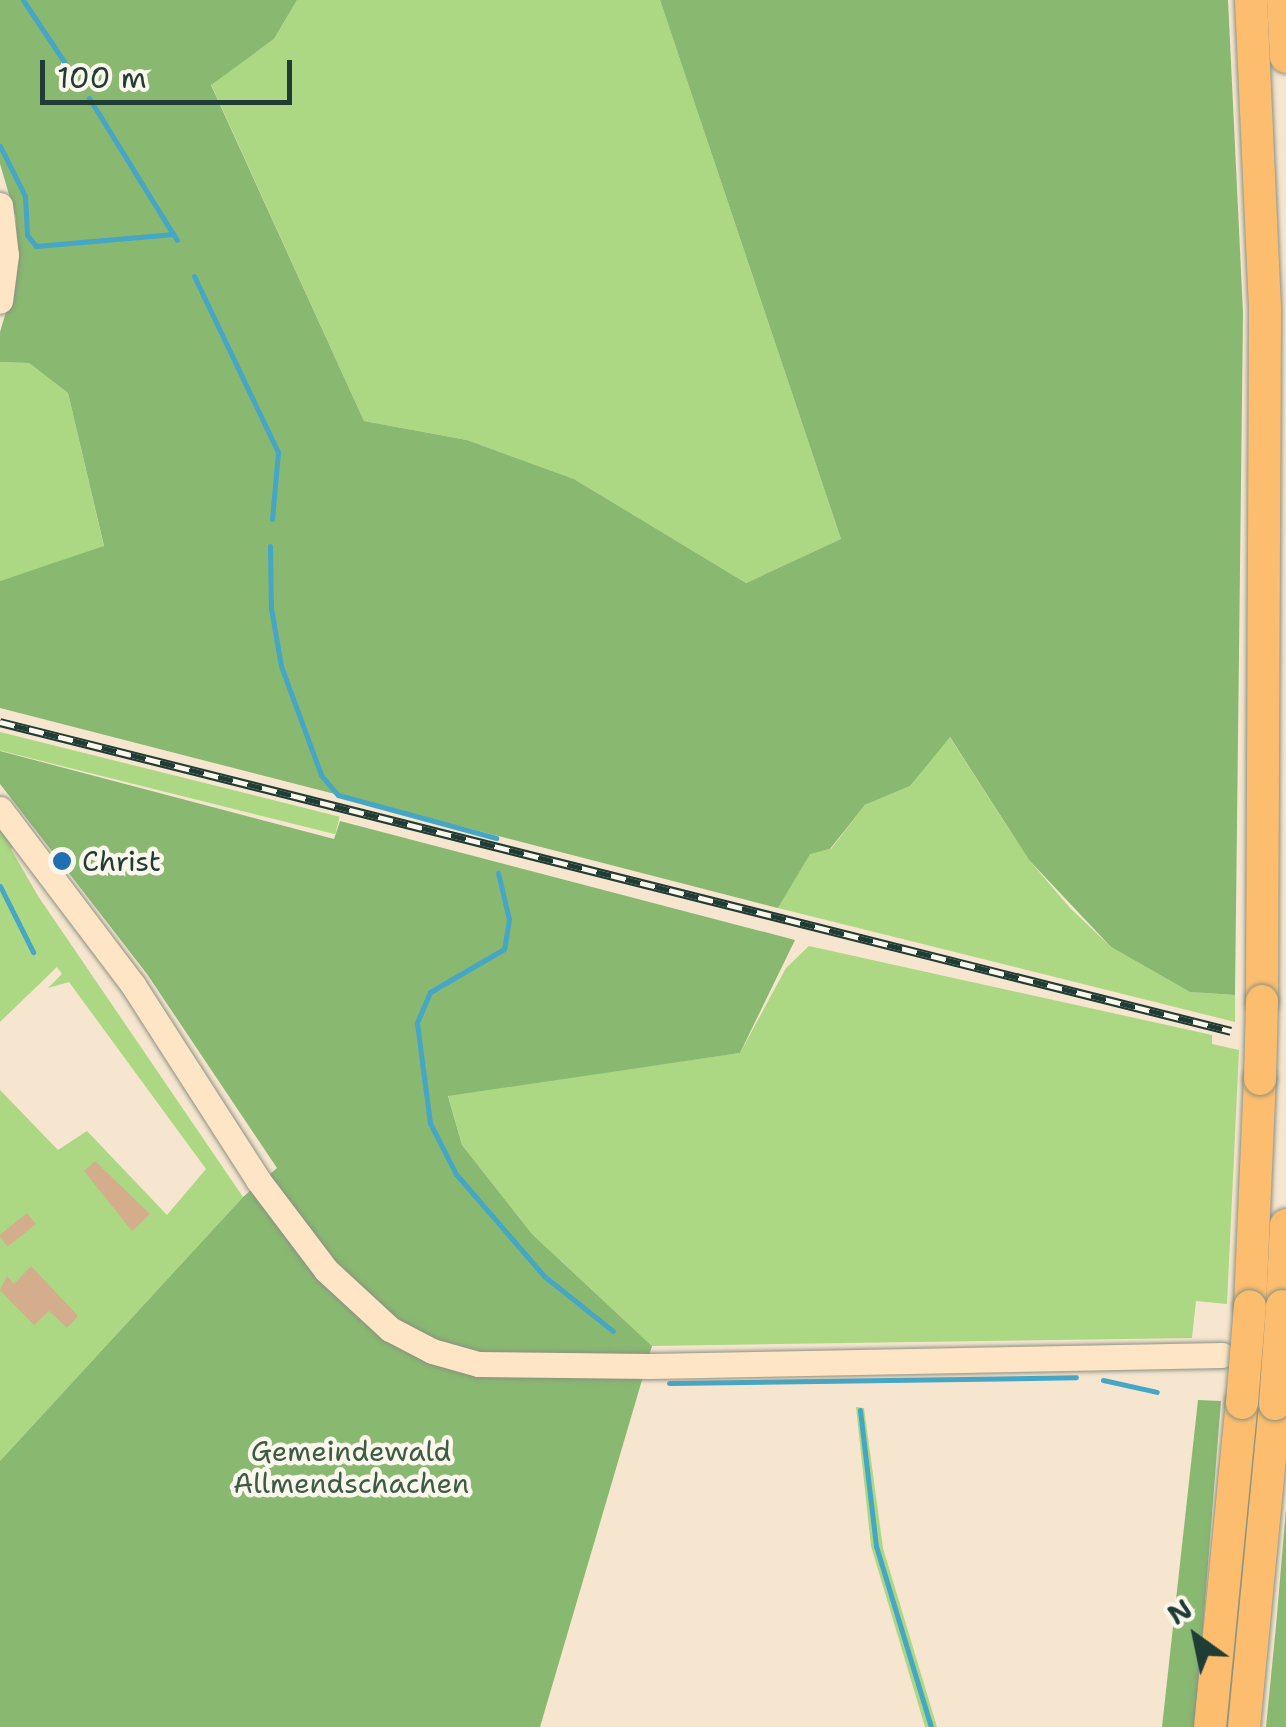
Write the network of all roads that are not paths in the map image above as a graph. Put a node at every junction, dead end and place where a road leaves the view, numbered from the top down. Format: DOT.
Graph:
graph roads {
  1 [pos="1251,0"];
  2 [pos="1283,0"];
  3 [pos="1286,57"];
  4 [pos="0,205"];
  5 [pos="0,301"];
  6 [pos="0,810"];
  7 [pos="1286,1225"];
  8 [pos="1266,1306"];
  9 [pos="1222,1355"];
  10 [pos="1259,1404"];
  11 [pos="1210,1727"];
  12 [pos="1244,1727"];
  1 -- 8 [label="highway, bridge"];
  2 -- 3 [label="highway"];
  4 -- 5 [label="main road"];
  6 -- 9 [label="main road"];
  7 -- 8 [label="highway"];
  8 -- 10 [label="highway, bridge"];
  10 -- 11 [label="highway"];
  10 -- 12 [label="highway"];
}
